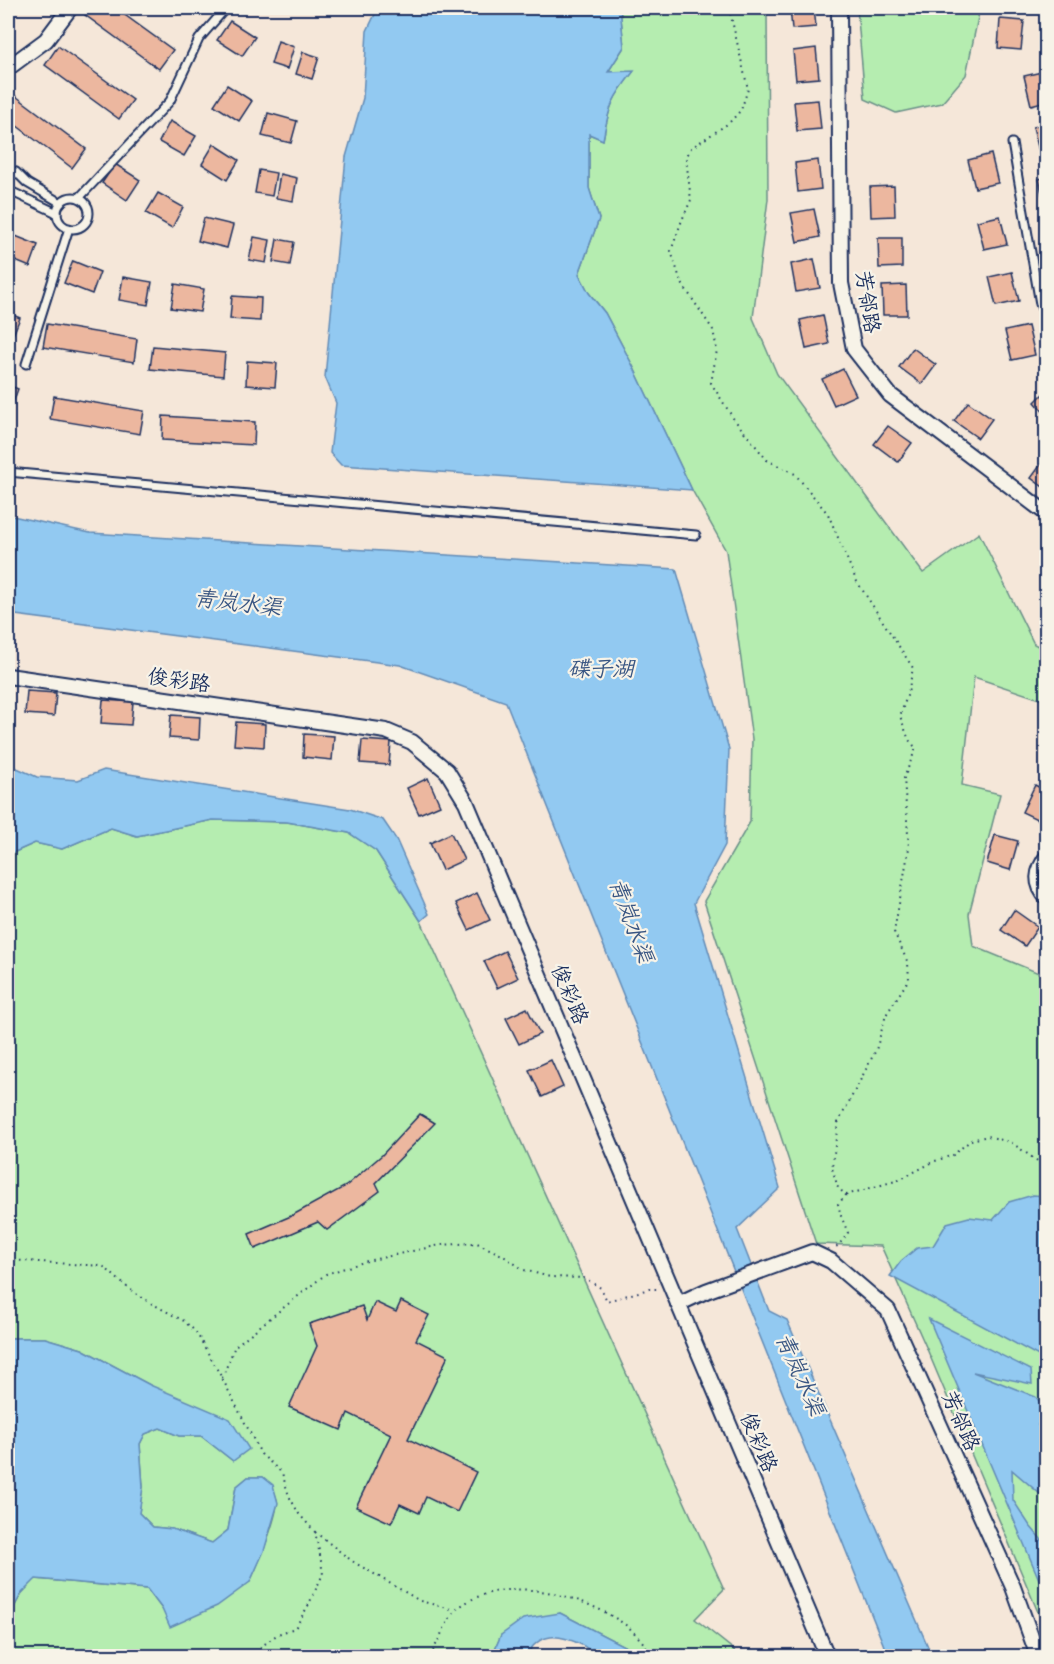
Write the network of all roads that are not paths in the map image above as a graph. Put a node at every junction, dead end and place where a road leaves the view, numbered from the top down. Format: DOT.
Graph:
graph roads {
  1 [pos="70,8"];
  2 [pos="225,8"];
  3 [pos="839,8"];
  4 [pos="8,68"];
  5 [pos="1012,143"];
  6 [pos="8,169"];
  7 [pos="8,190"];
  8 [pos="79,198"];
  9 [pos="61,203"];
  10 [pos="57,213"];
  11 [pos="69,228"];
  12 [pos="1043,304"];
  13 [pos="1047,318"];
  14 [pos="26,364"];
  15 [pos="8,472"];
  16 [pos="1047,513"];
  17 [pos="696,535"];
  18 [pos="8,676"];
  19 [pos="1047,852"];
  20 [pos="1047,902"];
  21 [pos="678,1304"];
  22 [pos="827,1656"];
  23 [pos="1038,1656"];
  1 -- 4 [label="street"];
  2 -- 8 [label="lane"];
  3 -- 16 [label="street, 芳邻路"];
  5 -- 12 [label="lane"];
  6 -- 9 [label="lane"];
  7 -- 10 [label="lane"];
  8 -- 9 [label="lane"];
  8 -- 11 [label="lane"];
  9 -- 10 [label="lane"];
  10 -- 11 [label="lane"];
  11 -- 14 [label="lane"];
  12 -- 13 [label="lane"];
  15 -- 17 [label="lane"];
  18 -- 21 [label="street, 俊彩路"];
  19 -- 20 [label="lane"];
  21 -- 22 [label="street, 俊彩路"];
  21 -- 23 [label="street, 芳邻路"];
}
